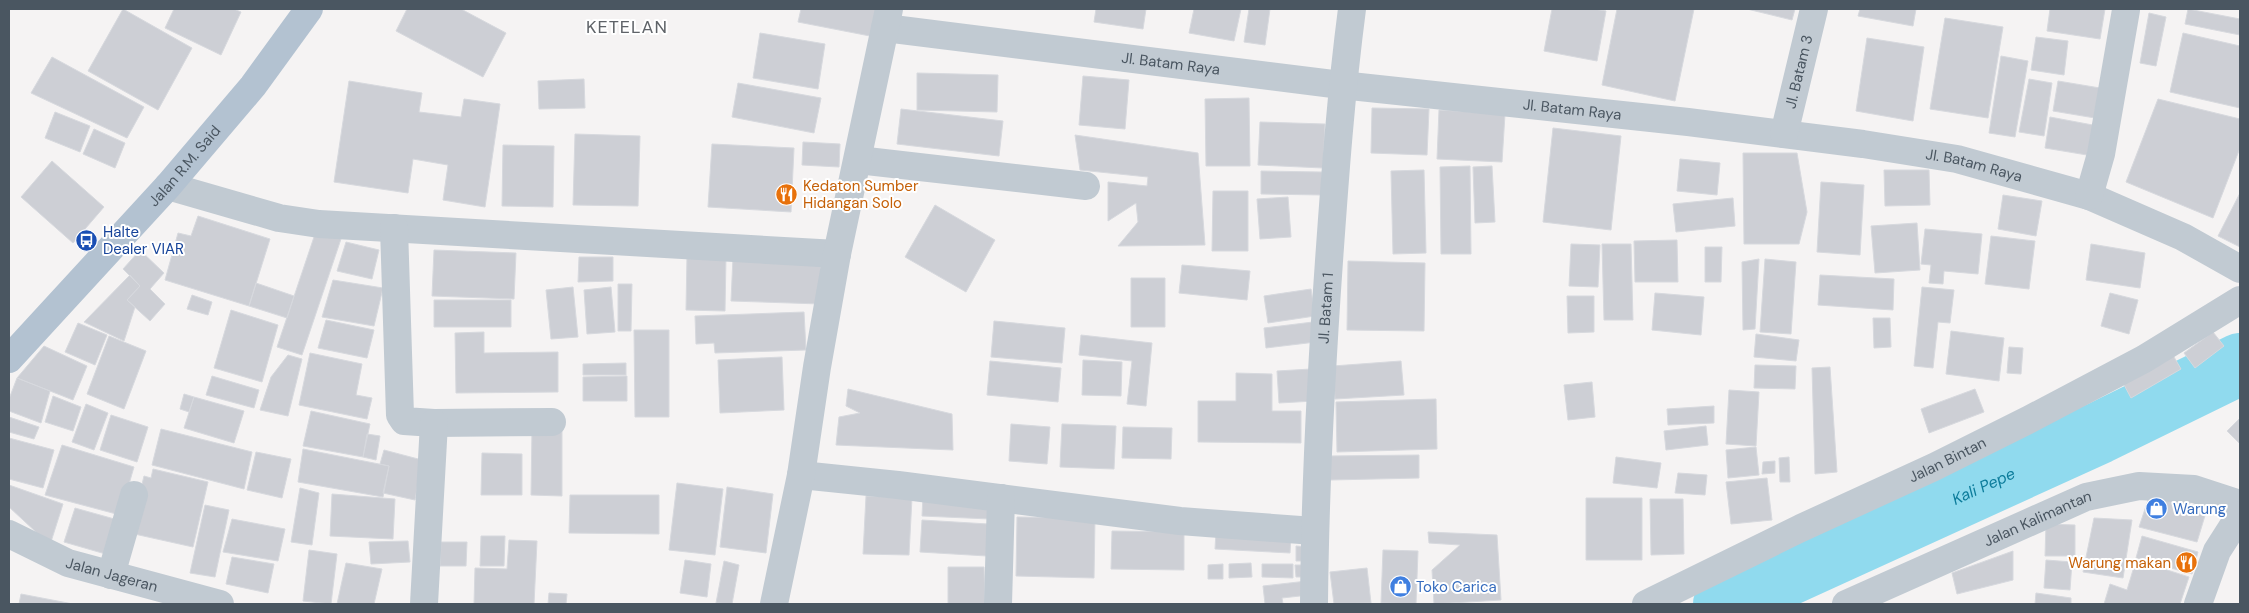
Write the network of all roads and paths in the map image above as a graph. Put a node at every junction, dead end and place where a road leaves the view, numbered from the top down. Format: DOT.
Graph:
graph roads {
  1 [pos="309,9"];
  2 [pos="1352,9"];
  3 [pos="1814,9"];
  4 [pos="2126,10"];
  5 [pos="887,19"];
  6 [pos="1342,85"];
  7 [pos="1784,134"];
  8 [pos="858,160"];
  9 [pos="168,186"];
  10 [pos="1086,186"];
  11 [pos="2089,196"];
  12 [pos="394,228"];
  13 [pos="838,254"];
  14 [pos="2240,269"];
  15 [pos="2240,300"];
  16 [pos="9,358"];
  17 [pos="552,422"];
  18 [pos="434,423"];
  19 [pos="801,475"];
  20 [pos="134,495"];
  21 [pos="1001,498"];
  22 [pos="2240,504"];
  23 [pos="2240,515"];
  24 [pos="1314,531"];
  25 [pos="9,534"];
  26 [pos="111,575"];
  27 [pos="220,604"];
  28 [pos="424,604"];
  29 [pos="774,604"];
  30 [pos="998,604"];
  31 [pos="1314,604"];
  32 [pos="1646,604"];
  33 [pos="1846,604"];
  34 [pos="2198,604"];
  1 -- 9 [label="main road, Jalan R.M. Said"];
  2 -- 6 [label="street, Jl. Batam 1"];
  3 -- 7 [label="street, Jl. Batam 3"];
  4 -- 11 [label="street"];
  5 -- 6 [label="street, Jl. Batam Raya"];
  5 -- 8 [label="street"];
  6 -- 7 [label="street, Jl. Batam Raya"];
  6 -- 24 [label="street, Jl. Batam 1"];
  7 -- 11 [label="street, Jl. Batam Raya"];
  8 -- 10 [label="street"];
  8 -- 13 [label="street"];
  9 -- 12 [label="street"];
  9 -- 16 [label="main road, Jalan R.M. Said"];
  11 -- 14 [label="street, Jl. Batam Raya"];
  12 -- 13 [label="street"];
  12 -- 18 [label="street"];
  13 -- 19 [label="street"];
  15 -- 32 [label="street, Jalan Bintan"];
  17 -- 18 [label="street"];
  18 -- 28 [label="street"];
  19 -- 21 [label="street"];
  19 -- 29 [label="street"];
  20 -- 26 [label="street"];
  21 -- 24 [label="street"];
  21 -- 30 [label="street"];
  22 -- 33 [label="street, Jalan Kalimantan"];
  23 -- 34 [label="street"];
  24 -- 31 [label="street, Jl. Batam 1"];
  25 -- 26 [label="street, Jalan Jageran"];
  26 -- 27 [label="street, Jalan Jageran"];
}
